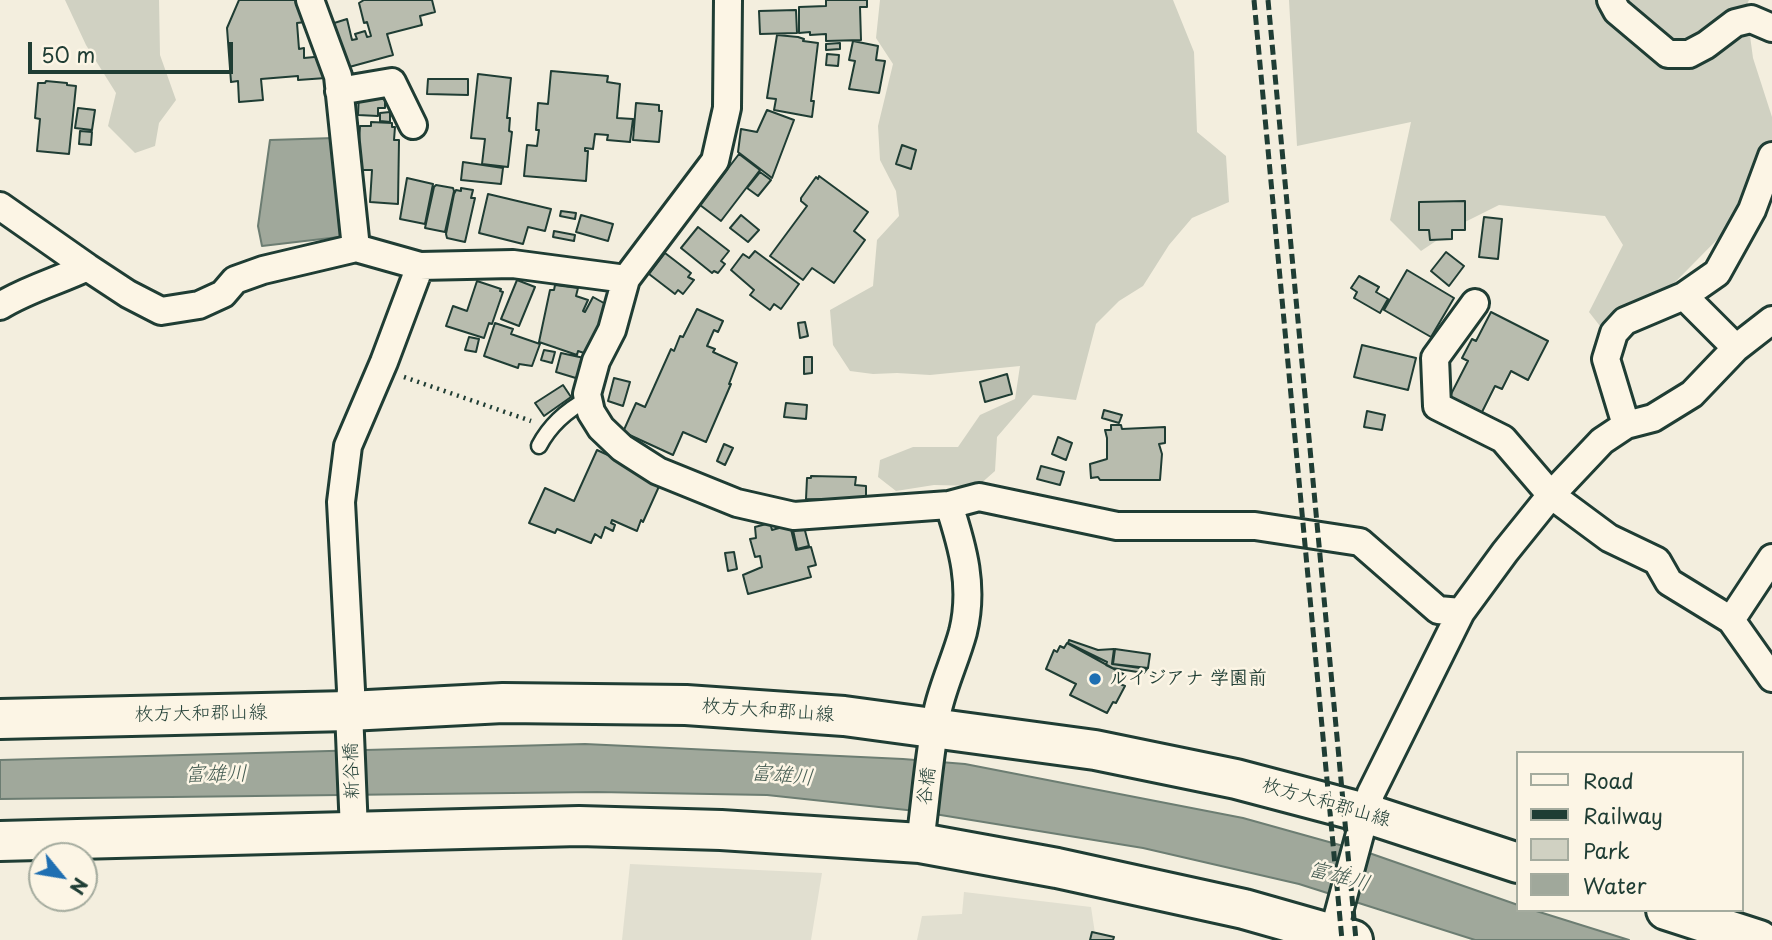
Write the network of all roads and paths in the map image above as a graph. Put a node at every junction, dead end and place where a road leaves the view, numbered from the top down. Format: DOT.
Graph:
graph roads {
  1 [pos="310,0"];
  2 [pos="728,0"];
  3 [pos="1611,0"];
  4 [pos="1772,28"];
  5 [pos="339,92"];
  6 [pos="413,125"];
  7 [pos="1772,156"];
  8 [pos="0,206"];
  9 [pos="356,248"];
  10 [pos="420,266"];
  11 [pos="87,267"];
  12 [pos="626,279"];
  13 [pos="1684,296"];
  14 [pos="1475,303"];
  15 [pos="0,306"];
  16 [pos="1772,320"];
  17 [pos="1736,348"];
  18 [pos="381,369"];
  19 [pos="588,399"];
  20 [pos="1626,425"];
  21 [pos="547,430"];
  22 [pos="538,446"];
  23 [pos="1551,495"];
  24 [pos="949,505"];
  25 [pos="1772,558"];
  26 [pos="1461,612"];
  27 [pos="1731,620"];
  28 [pos="1772,678"];
  29 [pos="349,711"];
  30 [pos="0,719"];
  31 [pos="934,729"];
  32 [pos="1365,813"];
  33 [pos="354,831"];
  34 [pos="0,841"];
  35 [pos="920,843"];
  36 [pos="1516,862"];
  37 [pos="1673,912"];
  38 [pos="1343,937"];
  39 [pos="1759,940"];
  1 -- 5 [label="street"];
  2 -- 12 [label="street"];
  3 -- 4 [label="street"];
  5 -- 6 [label="street"];
  5 -- 9 [label="street"];
  7 -- 13 [label="street"];
  8 -- 11 [label="street"];
  9 -- 10 [label="street"];
  9 -- 11 [label="street"];
  10 -- 12 [label="street"];
  10 -- 18 [label="street, 新谷橋"];
  11 -- 15 [label="street"];
  12 -- 19 [label="street"];
  13 -- 17 [label="street"];
  13 -- 20 [label="street"];
  14 -- 23 [label="street"];
  16 -- 17 [label="street"];
  17 -- 20 [label="street"];
  18 -- 21 [label="path"];
  18 -- 29 [label="street, 新谷橋"];
  19 -- 21 [label="lane"];
  19 -- 24 [label="street"];
  20 -- 23 [label="street"];
  21 -- 22 [label="lane"];
  23 -- 26 [label="street"];
  23 -- 27 [label="street"];
  24 -- 26 [label="street"];
  24 -- 31 [label="street, 谷橋"];
  25 -- 27 [label="street"];
  26 -- 32 [label="street"];
  27 -- 28 [label="street"];
  29 -- 30 [label="main road, 枚方大和郡山線"];
  29 -- 31 [label="main road, 枚方大和郡山線"];
  29 -- 33 [label="street, 新谷橋"];
  31 -- 32 [label="main road, 枚方大和郡山線"];
  31 -- 35 [label="street, 谷橋"];
  32 -- 36 [label="main road, 枚方大和郡山線"];
  32 -- 38 [label="street"];
  33 -- 34 [label="main road"];
  33 -- 35 [label="main road"];
  35 -- 38 [label="main road"];
  37 -- 39 [label="main road"];
}
